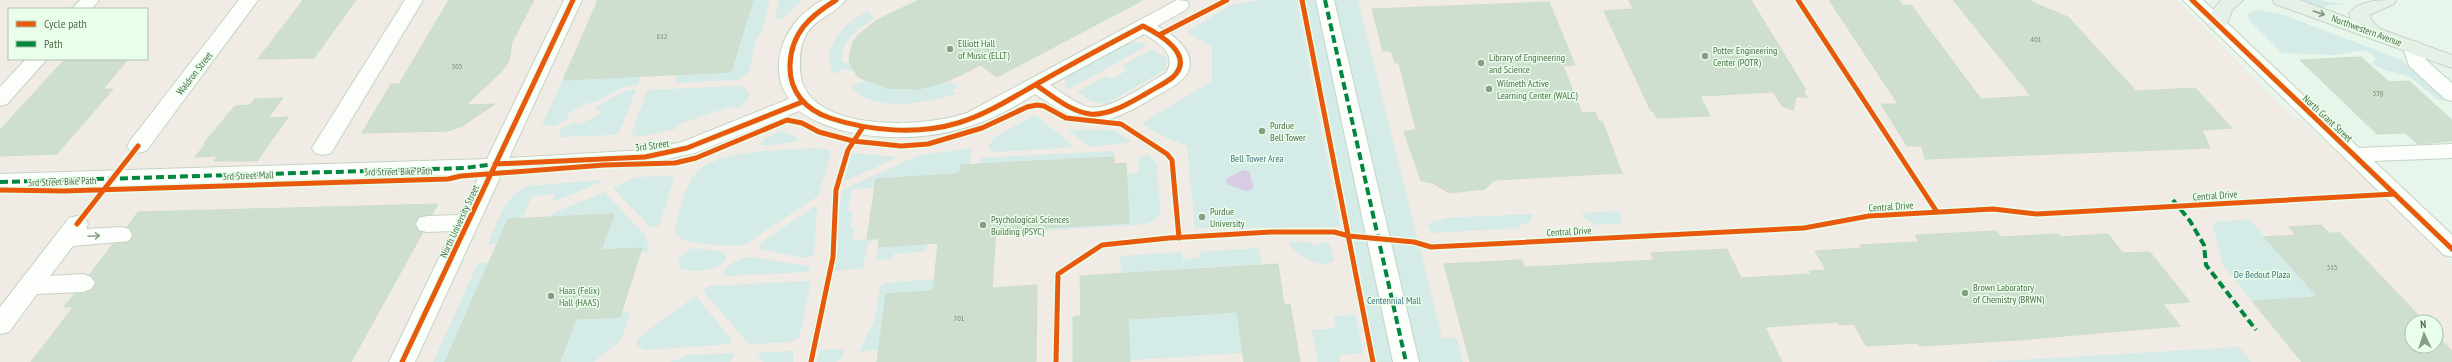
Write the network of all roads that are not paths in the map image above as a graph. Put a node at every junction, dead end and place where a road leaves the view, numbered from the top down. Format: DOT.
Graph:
graph roads {
  1 [pos="90,0"];
  2 [pos="249,0"];
  3 [pos="414,0"];
  4 [pos="573,0"];
  5 [pos="836,0"];
  6 [pos="1325,0"];
  7 [pos="2192,0"];
  8 [pos="2234,0"];
  9 [pos="2282,0"];
  10 [pos="2387,0"];
  11 [pos="1180,5"];
  12 [pos="83,8"];
  13 [pos="2218,25"];
  14 [pos="1144,26"];
  15 [pos="2372,31"];
  16 [pos="2413,47"];
  17 [pos="35,60"];
  18 [pos="2452,62"];
  19 [pos="1036,85"];
  20 [pos="2452,94"];
  21 [pos="0,99"];
  22 [pos="802,102"];
  23 [pos="138,146"];
  24 [pos="322,148"];
  25 [pos="2452,151"];
  26 [pos="2355,155"];
  27 [pos="495,164"];
  28 [pos="0,182"];
  29 [pos="468,223"];
  30 [pos="427,224"];
  31 [pos="121,235"];
  32 [pos="2452,249"];
  33 [pos="83,283"];
  34 [pos="30,286"];
  35 [pos="0,326"];
  36 [pos="402,362"];
  37 [pos="1406,362"];
  1 -- 12 [label="street"];
  2 -- 23 [label="street, Waldron Street"];
  3 -- 24 [label="street"];
  4 -- 27 [label="street, North University Street"];
  5 -- 22 [label="street"];
  6 -- 37 [label="street"];
  7 -- 13 [label="street, North Grant Street"];
  8 -- 13 [label="main road"];
  9 -- 15 [label="main road, Northwestern Avenue, one-way"];
  10 -- 15 [label="main road"];
  11 -- 14 [label="street"];
  13 -- 26 [label="street, North Grant Street"];
  14 -- 19 [label="street"];
  14 -- 19 [label="street"];
  15 -- 16 [label="main road, Northwestern Avenue"];
  16 -- 18 [label="main road, Northwestern Avenue"];
  16 -- 20 [label="street"];
  17 -- 21 [label="street"];
  19 -- 22 [label="street"];
  22 -- 27 [label="street, 3rd Street"];
  25 -- 26 [label="street"];
  26 -- 32 [label="street, North Grant Street"];
  27 -- 28 [label="street, 3rd Street Mall"];
  27 -- 29 [label="street, North University Street"];
  29 -- 30 [label="street"];
  29 -- 36 [label="street, North University Street"];
  34 -- 31 [label="street, one-way"];
  33 -- 34 [label="street"];
  34 -- 35 [label="street"];
}
